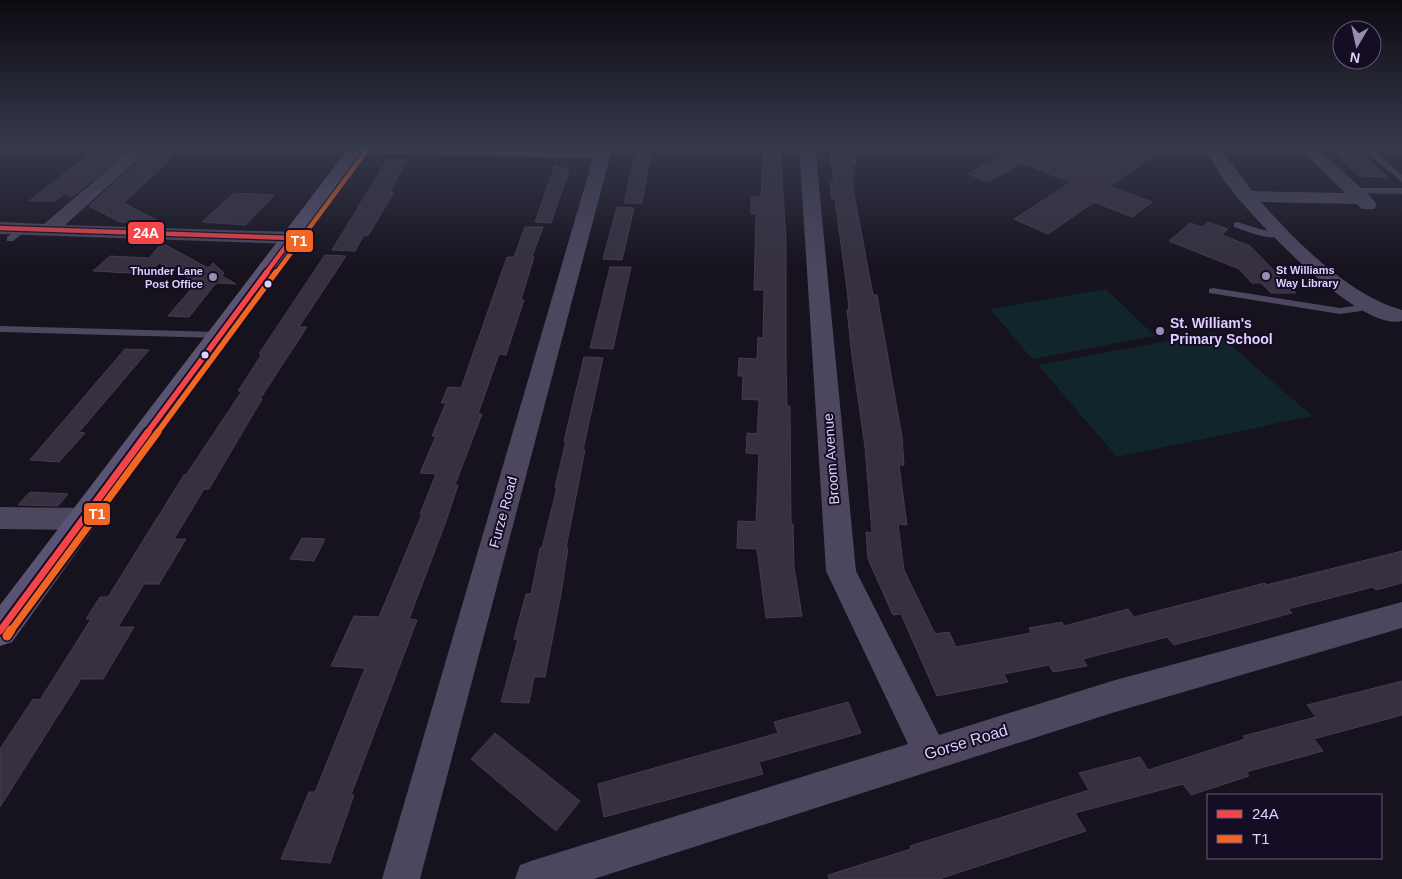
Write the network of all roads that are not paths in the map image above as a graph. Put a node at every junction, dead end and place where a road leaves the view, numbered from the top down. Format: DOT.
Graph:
graph roads {
  1 [pos="99,186"];
  2 [pos="330,186"];
  3 [pos="593,186"];
  4 [pos="810,186"];
  5 [pos="1237,186"];
  6 [pos="1347,186"];
  7 [pos="1402,191"];
  8 [pos="1244,196"];
  9 [pos="1362,199"];
  10 [pos="1237,225"];
  11 [pos="49,229"];
  12 [pos="11,232"];
  13 [pos="1279,234"];
  14 [pos="292,238"];
  15 [pos="1212,291"];
  16 [pos="1365,304"];
  17 [pos="1400,316"];
  18 [pos="0,329"];
  19 [pos="219,335"];
  20 [pos="0,518"];
  21 [pos="83,520"];
  22 [pos="1402,615"];
  23 [pos="0,631"];
  24 [pos="930,754"];
  25 [pos="401,879"];
  26 [pos="534,879"];
  1 -- 11 [label="street"];
  2 -- 14 [label="street"];
  3 -- 25 [label="street, Furze Road"];
  4 -- 24 [label="street, Broom Avenue"];
  5 -- 8 [label="street"];
  6 -- 9 [label="street"];
  7 -- 9 [label="lane"];
  8 -- 9 [label="street"];
  8 -- 13 [label="street"];
  10 -- 13 [label="lane"];
  11 -- 12 [label="street"];
  11 -- 14 [label="street"];
  13 -- 16 [label="street"];
  14 -- 19 [label="street"];
  15 -- 16 [label="lane"];
  16 -- 17 [label="street"];
  18 -- 19 [label="lane"];
  19 -- 21 [label="street"];
  20 -- 21 [label="street"];
  21 -- 23 [label="street"];
  22 -- 24 [label="street, Gorse Road"];
  24 -- 26 [label="street, Gorse Road"];
}
